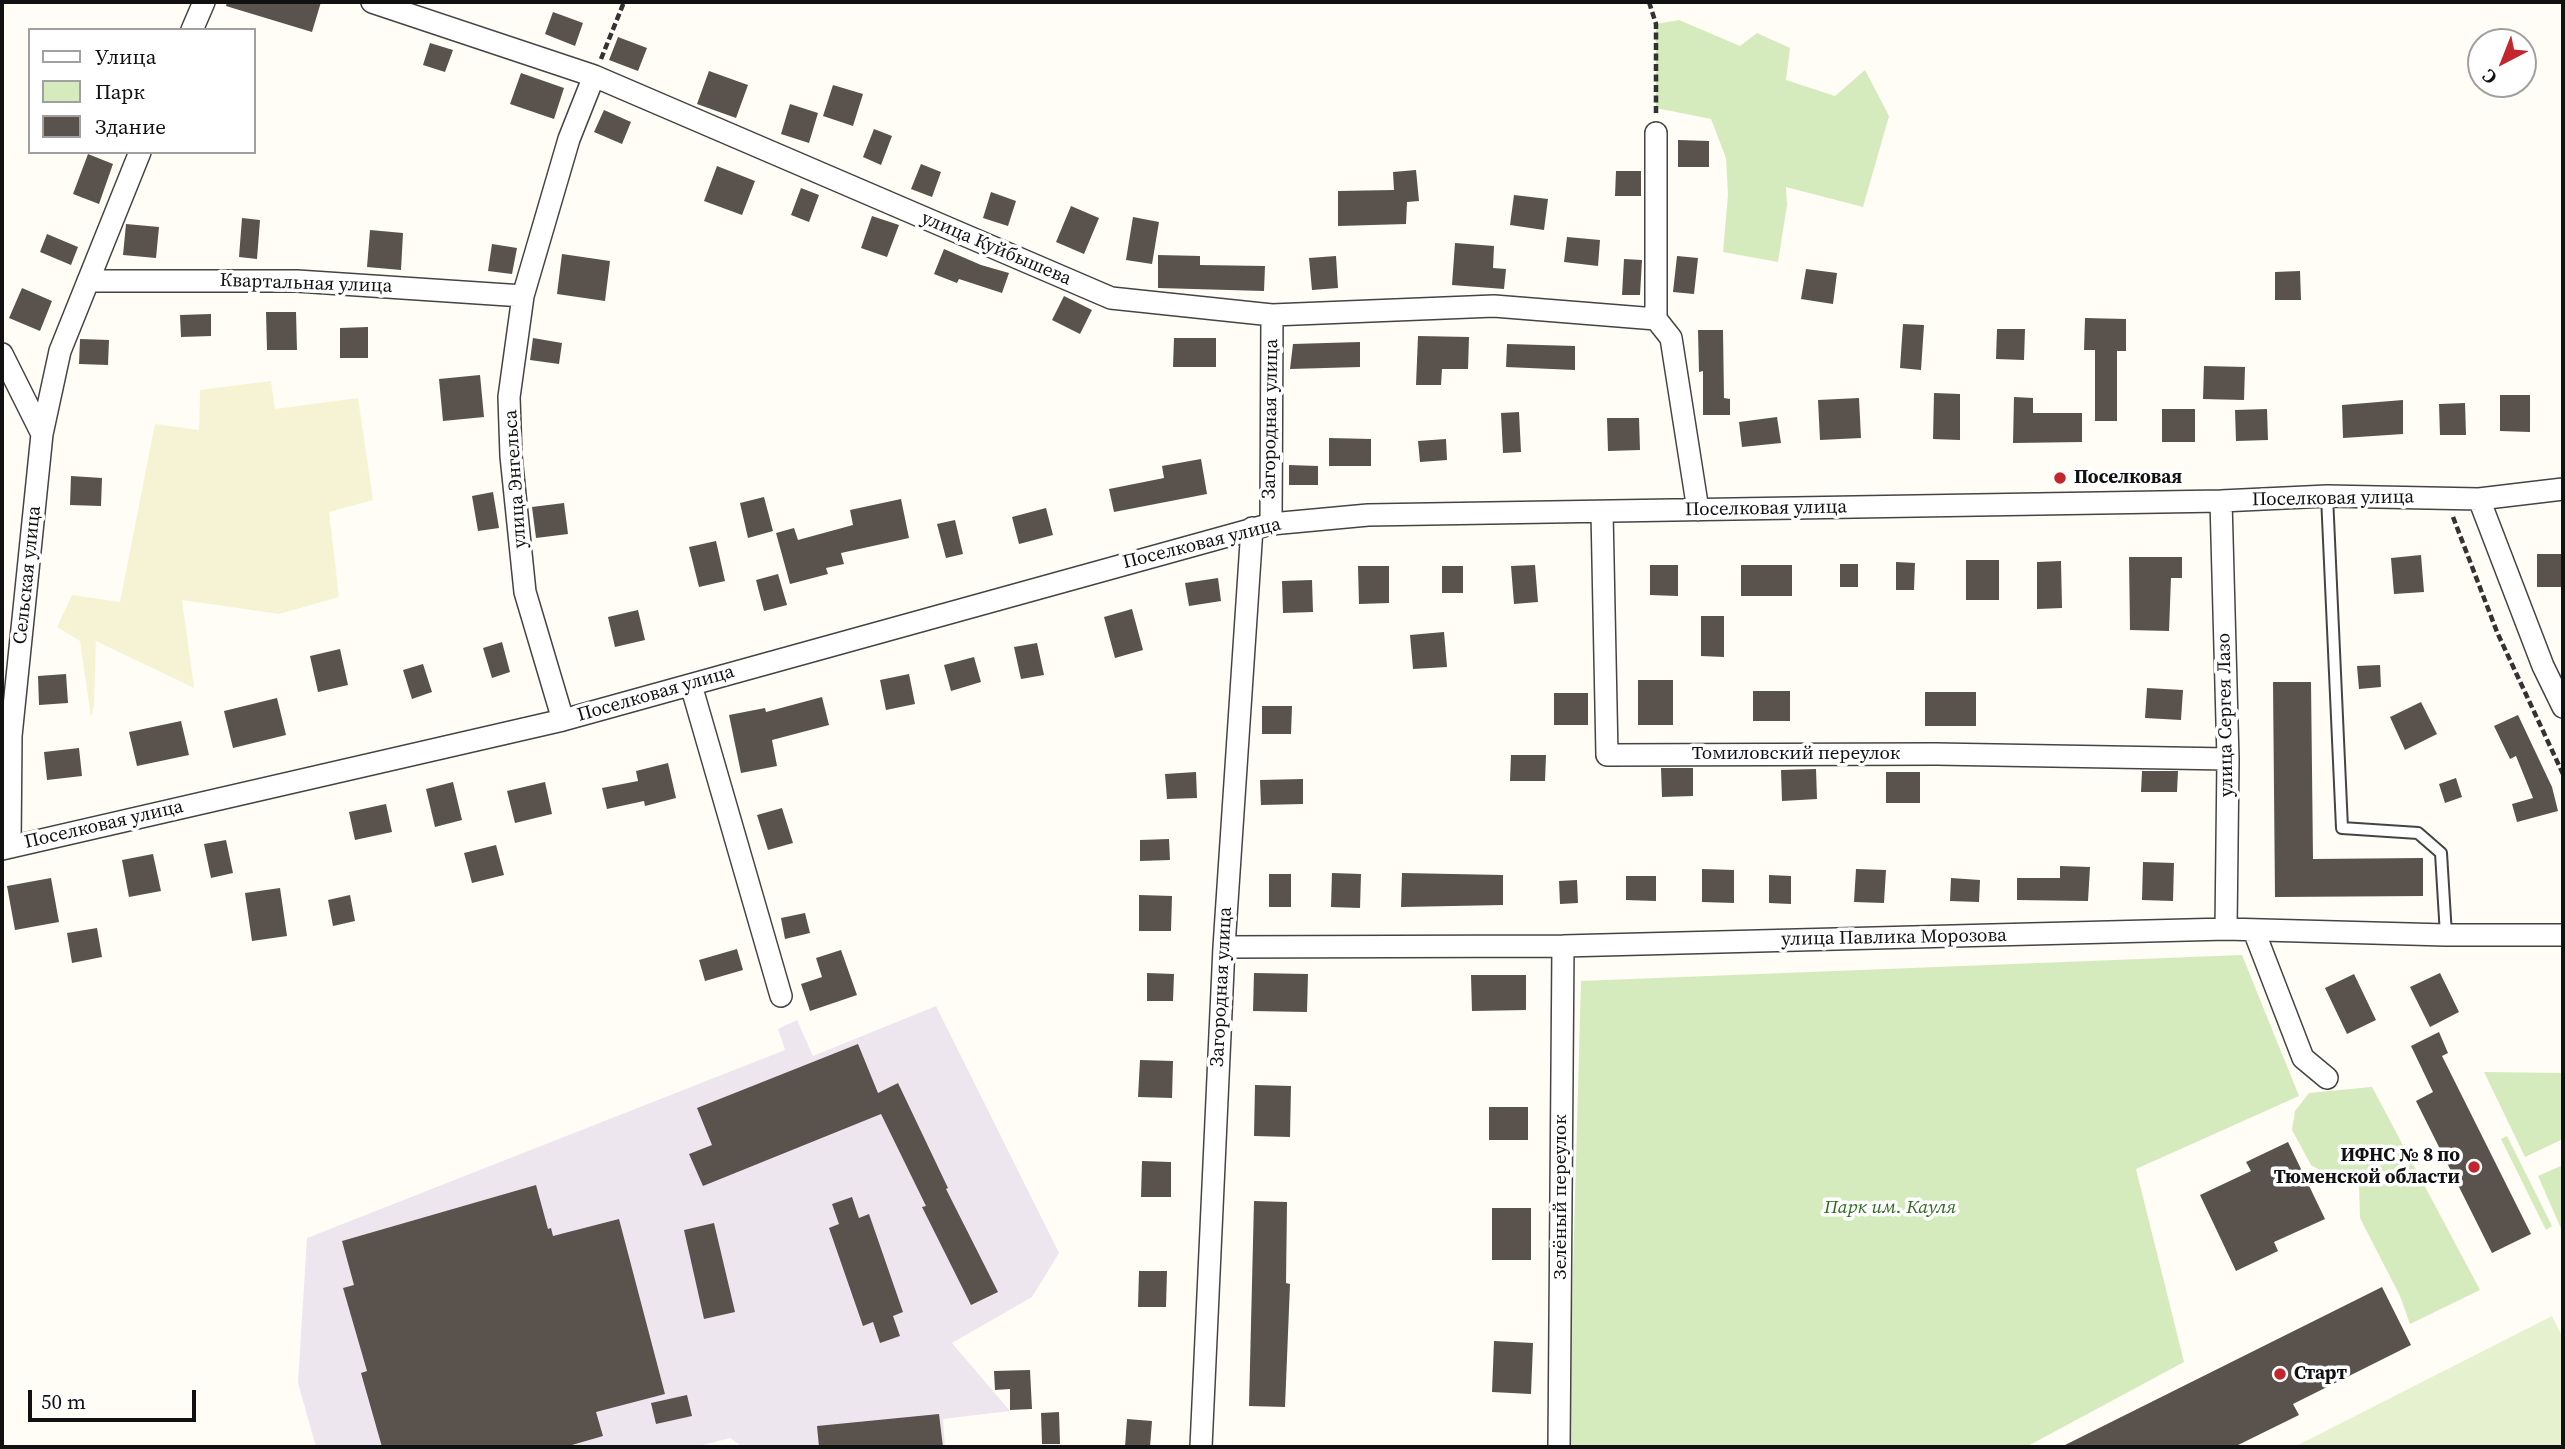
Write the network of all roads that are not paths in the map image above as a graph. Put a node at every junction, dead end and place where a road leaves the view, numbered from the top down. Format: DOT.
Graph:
graph roads {
  1 [pos="204,2"];
  2 [pos="372,2"];
  3 [pos="193,28"];
  4 [pos="594,76"];
  5 [pos="1656,133"];
  6 [pos="140,154"];
  7 [pos="88,281"];
  8 [pos="523,296"];
  9 [pos="1272,314"];
  10 [pos="1656,319"];
  11 [pos="2,354"];
  12 [pos="42,435"];
  13 [pos="2563,489"];
  14 [pos="2327,496"];
  15 [pos="2479,499"];
  16 [pos="2221,501"];
  17 [pos="1698,510"];
  18 [pos="1602,512"];
  19 [pos="1261,526"];
  20 [pos="2557,678"];
  21 [pos="691,685"];
  22 [pos="2563,707"];
  23 [pos="563,720"];
  24 [pos="6,736"];
  25 [pos="2228,759"];
  26 [pos="6,848"];
  27 [pos="2226,929"];
  28 [pos="2254,931"];
  29 [pos="2446,935"];
  30 [pos="2563,935"];
  31 [pos="1563,946"];
  32 [pos="1224,947"];
  33 [pos="780,996"];
  34 [pos="2327,1078"];
  35 [pos="1201,1447"];
  36 [pos="1559,1447"];
  1 -- 3 [label="street"];
  2 -- 4 [label="street, улица Куйбышева"];
  4 -- 8 [label="street, улица Энгельса"];
  4 -- 9 [label="street, улица Куйбышева"];
  5 -- 10 [label="street"];
  6 -- 7 [label="street"];
  7 -- 8 [label="street, Квартальная улица"];
  7 -- 12 [label="street"];
  8 -- 23 [label="street, улица Энгельса"];
  9 -- 10 [label="street, улица Куйбышева"];
  9 -- 19 [label="street, Загородная улица"];
  10 -- 17 [label="street"];
  11 -- 12 [label="street"];
  12 -- 24 [label="street, Сельская улица"];
  13 -- 15 [label="street, Поселковая улица"];
  14 -- 15 [label="street, Поселковая улица"];
  14 -- 16 [label="street, Поселковая улица"];
  14 -- 29 [label="lane"];
  15 -- 20 [label="street"];
  16 -- 17 [label="street, Поселковая улица"];
  16 -- 25 [label="street, улица Сергея Лазо"];
  17 -- 18 [label="street, Поселковая улица"];
  18 -- 19 [label="street, Поселковая улица"];
  18 -- 25 [label="street, Томиловский переулок"];
  19 -- 21 [label="street, Поселковая улица"];
  19 -- 32 [label="street, Загородная улица"];
  20 -- 22 [label="street"];
  21 -- 23 [label="street, Поселковая улица"];
  21 -- 33 [label="street"];
  23 -- 26 [label="street, Поселковая улица"];
  24 -- 26 [label="street, Сельская улица"];
  25 -- 27 [label="street, улица Сергея Лазо"];
  27 -- 28 [label="street, улица Павлика Морозова"];
  27 -- 31 [label="street, улица Павлика Морозова"];
  28 -- 29 [label="street, улица Павлика Морозова"];
  28 -- 34 [label="street"];
  29 -- 30 [label="street, улица Павлика Морозова"];
  31 -- 32 [label="street, улица Павлика Морозова"];
  31 -- 36 [label="street, Зелёный переулок"];
  32 -- 35 [label="street, Загородная улица"];
}
